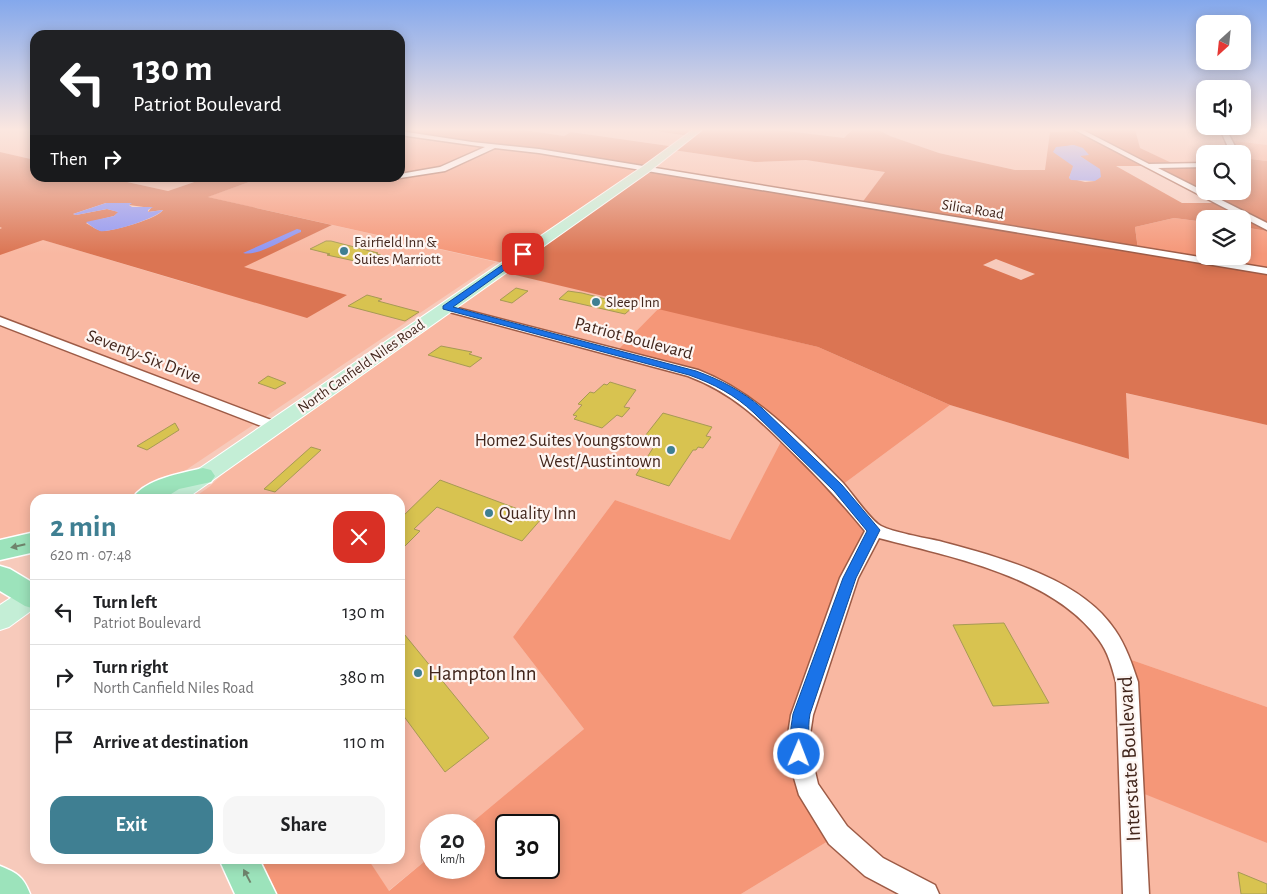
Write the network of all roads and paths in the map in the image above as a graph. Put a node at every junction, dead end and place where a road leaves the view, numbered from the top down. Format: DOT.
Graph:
graph roads {
  1 [pos="432,171"];
  2 [pos="644,171"];
  3 [pos="657,171"];
  4 [pos="1156,171"];
  5 [pos="405,175"];
  6 [pos="1267,227"];
  7 [pos="1267,270"];
  8 [pos="446,308"];
  9 [pos="0,321"];
  10 [pos="274,426"];
  11 [pos="203,476"];
  12 [pos="153,494"];
  13 [pos="177,494"];
  14 [pos="874,530"];
  15 [pos="30,543"];
  16 [pos="0,550"];
  17 [pos="0,577"];
  18 [pos="30,594"];
  19 [pos="30,599"];
  20 [pos="0,620"];
  21 [pos="241,864"];
  22 [pos="0,886"];
  23 [pos="10,894"];
  24 [pos="256,894"];
  25 [pos="926,894"];
  26 [pos="1136,894"];
  1 -- 5 [label="street"];
  2 -- 8 [label="main road, North Canfield Niles Road"];
  3 -- 7 [label="street, Silica Road"];
  4 -- 6 [label="street"];
  8 -- 10 [label="main road, North Canfield Niles Road"];
  8 -- 14 [label="street, Patriot Boulevard"];
  9 -- 10 [label="street, Seventy-Six Drive"];
  10 -- 11 [label="main road, North Canfield Niles Road"];
  11 -- 12 [label="highway"];
  11 -- 13 [label="main road, North Canfield Niles Road"];
  14 -- 25 [label="street"];
  14 -- 26 [label="street, Interstate Boulevard"];
  15 -- 16 [label="highway, one-way"];
  17 -- 18 [label="highway"];
  19 -- 20 [label="main road"];
  24 -- 21 [label="highway, one-way"];
  22 -- 23 [label="highway"];
}
